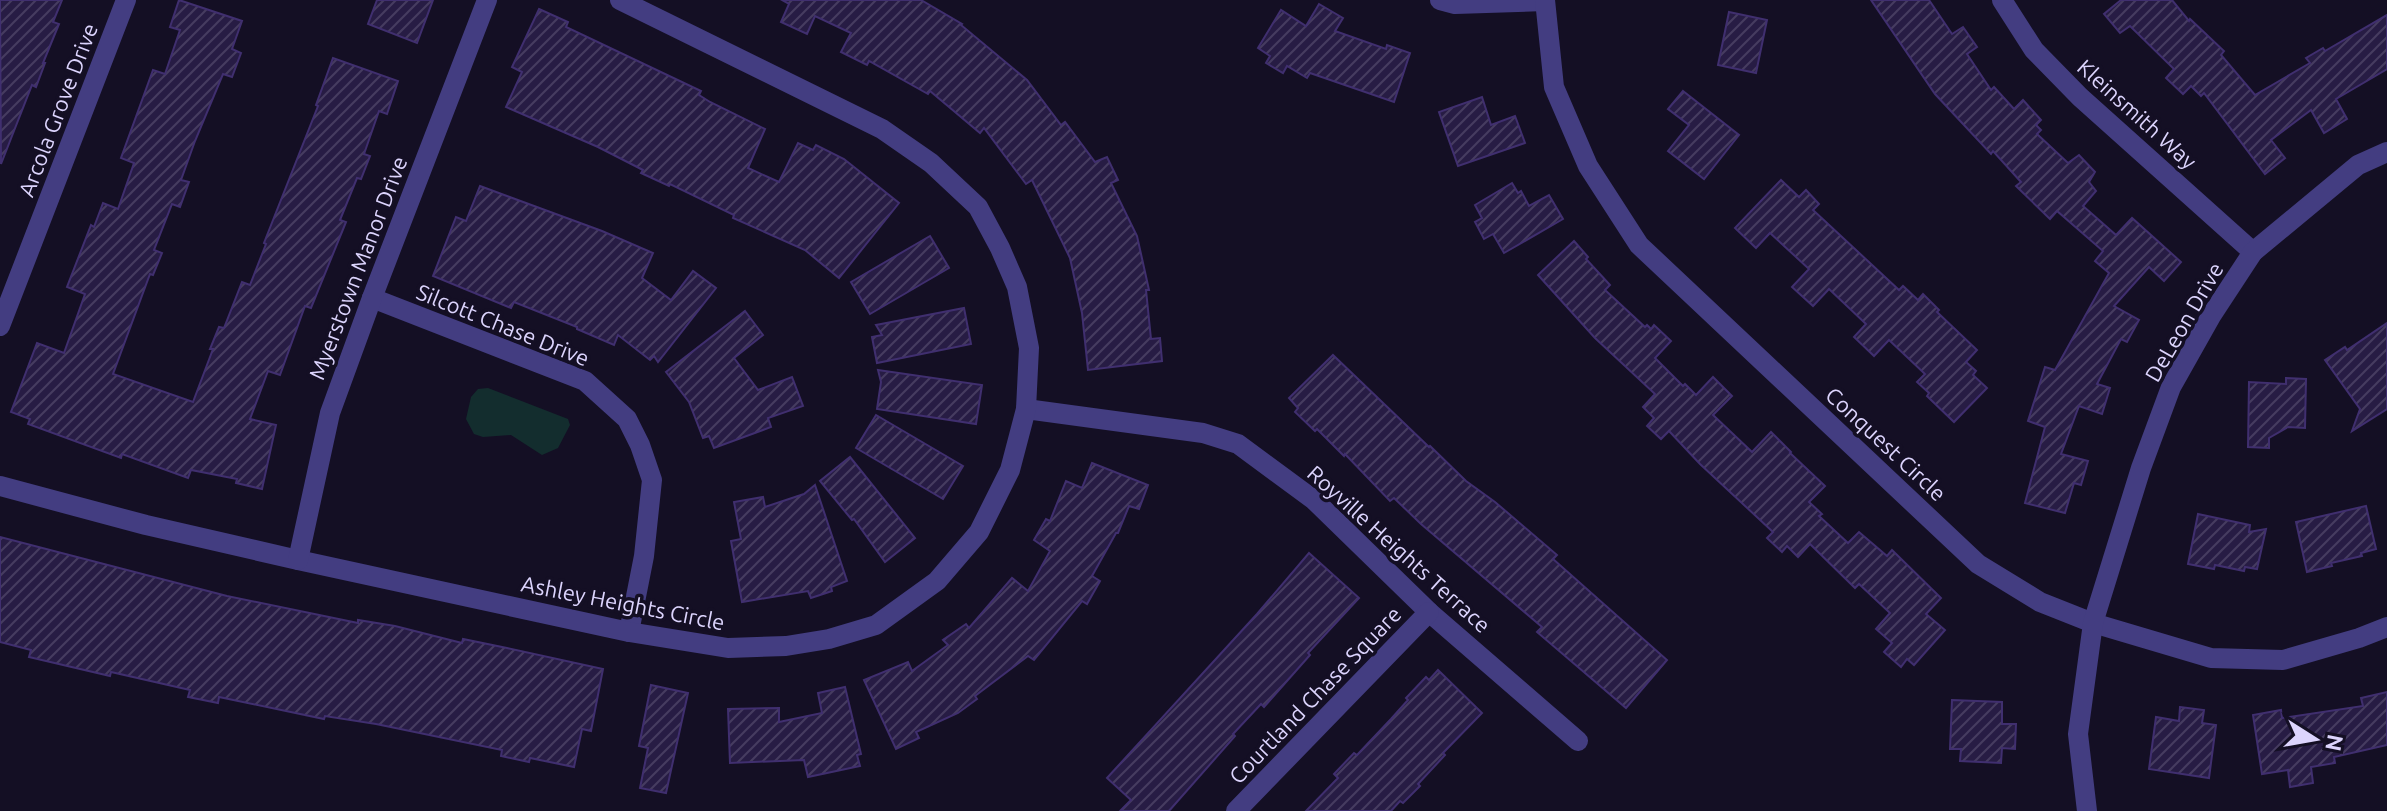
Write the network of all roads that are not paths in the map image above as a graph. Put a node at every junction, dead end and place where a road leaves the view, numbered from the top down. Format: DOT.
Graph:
graph roads {
  1 [pos="126,0"];
  2 [pos="487,0"];
  3 [pos="620,0"];
  4 [pos="1440,0"];
  5 [pos="2002,0"];
  6 [pos="1545,1"];
  7 [pos="2387,152"];
  8 [pos="2253,252"];
  9 [pos="372,298"];
  10 [pos="0,326"];
  11 [pos="1026,409"];
  12 [pos="0,486"];
  13 [pos="298,560"];
  14 [pos="1429,612"];
  15 [pos="2093,623"];
  16 [pos="2387,627"];
  17 [pos="629,632"];
  18 [pos="1578,741"];
  19 [pos="1236,811"];
  20 [pos="2087,811"];
  1 -- 10 [label="street, Arcola Grove Drive"];
  2 -- 9 [label="street, Myerstown Manor Drive"];
  3 -- 11 [label="street, Ashley Heights Circle"];
  4 -- 6 [label="street"];
  5 -- 8 [label="street, Kleinsmith Way"];
  6 -- 15 [label="street, Conquest Circle"];
  7 -- 8 [label="street, DeLeon Drive"];
  8 -- 15 [label="street, DeLeon Drive"];
  9 -- 13 [label="street, Myerstown Manor Drive"];
  9 -- 17 [label="street, Silcott Chase Drive"];
  11 -- 14 [label="street, Royville Heights Terrace"];
  11 -- 17 [label="street, Ashley Heights Circle"];
  12 -- 13 [label="street, Ashley Heights Circle"];
  13 -- 17 [label="street, Ashley Heights Circle"];
  14 -- 18 [label="street, Royville Heights Terrace"];
  14 -- 19 [label="street, Courtland Chase Square"];
  15 -- 16 [label="street, Conquest Circle"];
  15 -- 20 [label="street, DeLeon Drive"];
}
